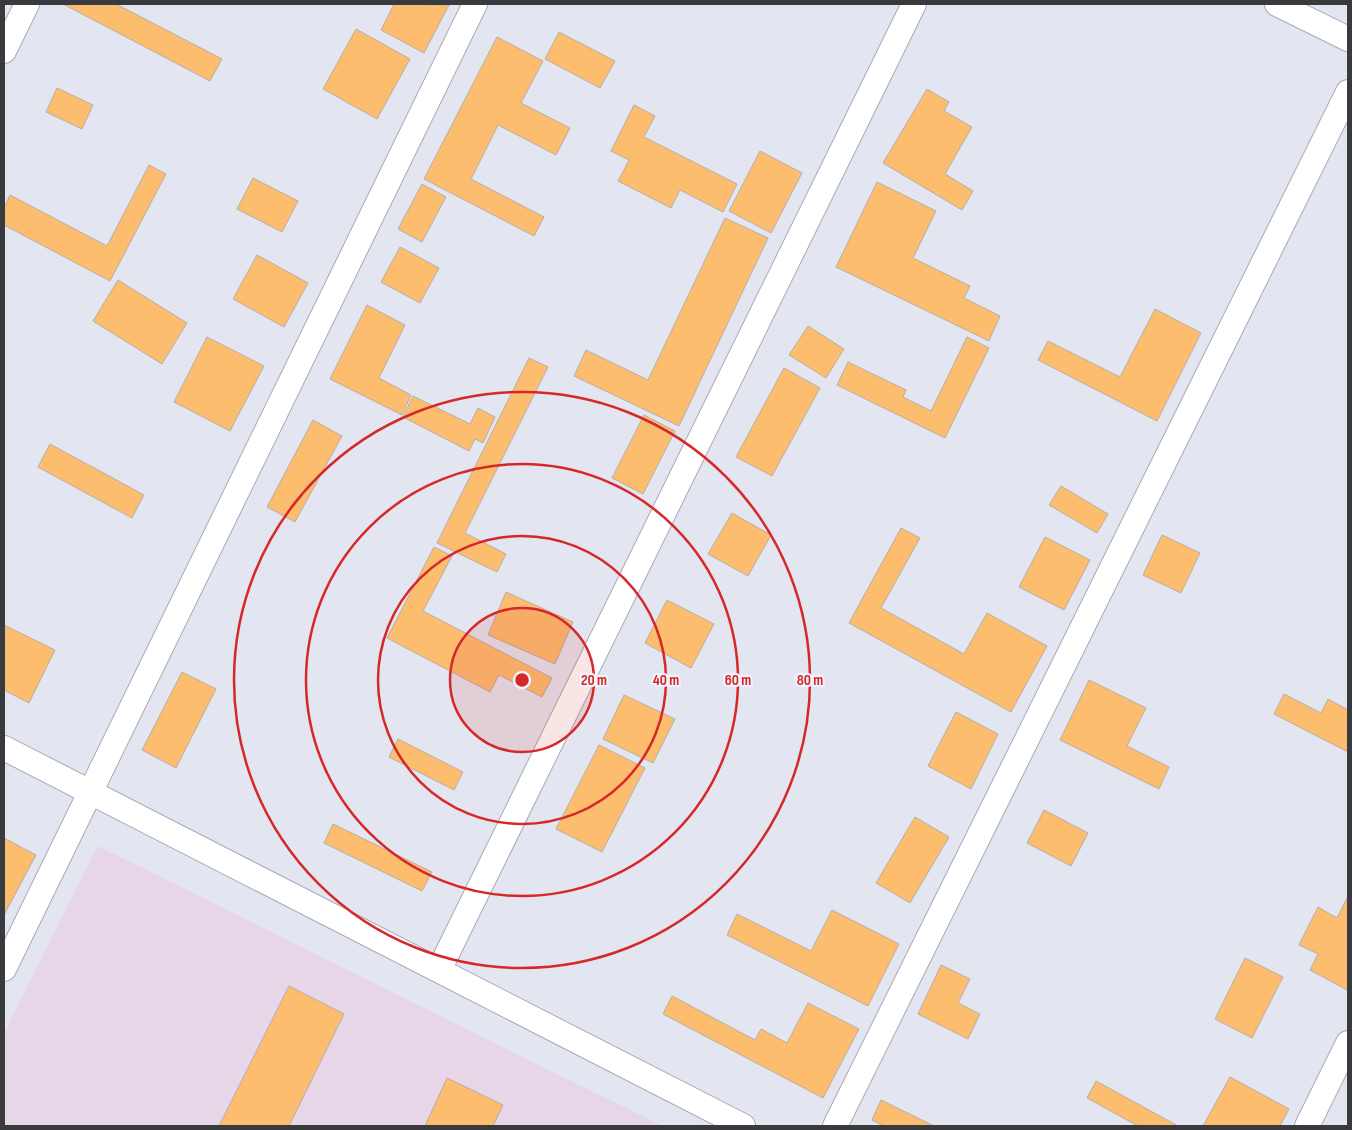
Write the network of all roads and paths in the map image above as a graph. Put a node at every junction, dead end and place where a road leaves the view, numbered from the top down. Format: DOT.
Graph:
graph roads {
  1 [pos="27,4"];
  2 [pos="475,4"];
  3 [pos="914,4"];
  4 [pos="1277,4"];
  5 [pos="1348,39"];
  6 [pos="4,51"];
  7 [pos="1348,92"];
  8 [pos="4,748"];
  9 [pos="90,792"];
  10 [pos="4,969"];
  11 [pos="439,970"];
  12 [pos="1348,1043"];
  13 [pos="743,1126"];
  14 [pos="835,1126"];
  15 [pos="1307,1126"];
  1 -- 6 [label="street"];
  2 -- 9 [label="street"];
  3 -- 11 [label="street"];
  4 -- 5 [label="street"];
  7 -- 14 [label="street"];
  8 -- 9 [label="street"];
  9 -- 10 [label="street"];
  9 -- 11 [label="street"];
  11 -- 13 [label="street"];
  12 -- 15 [label="street"];
}
